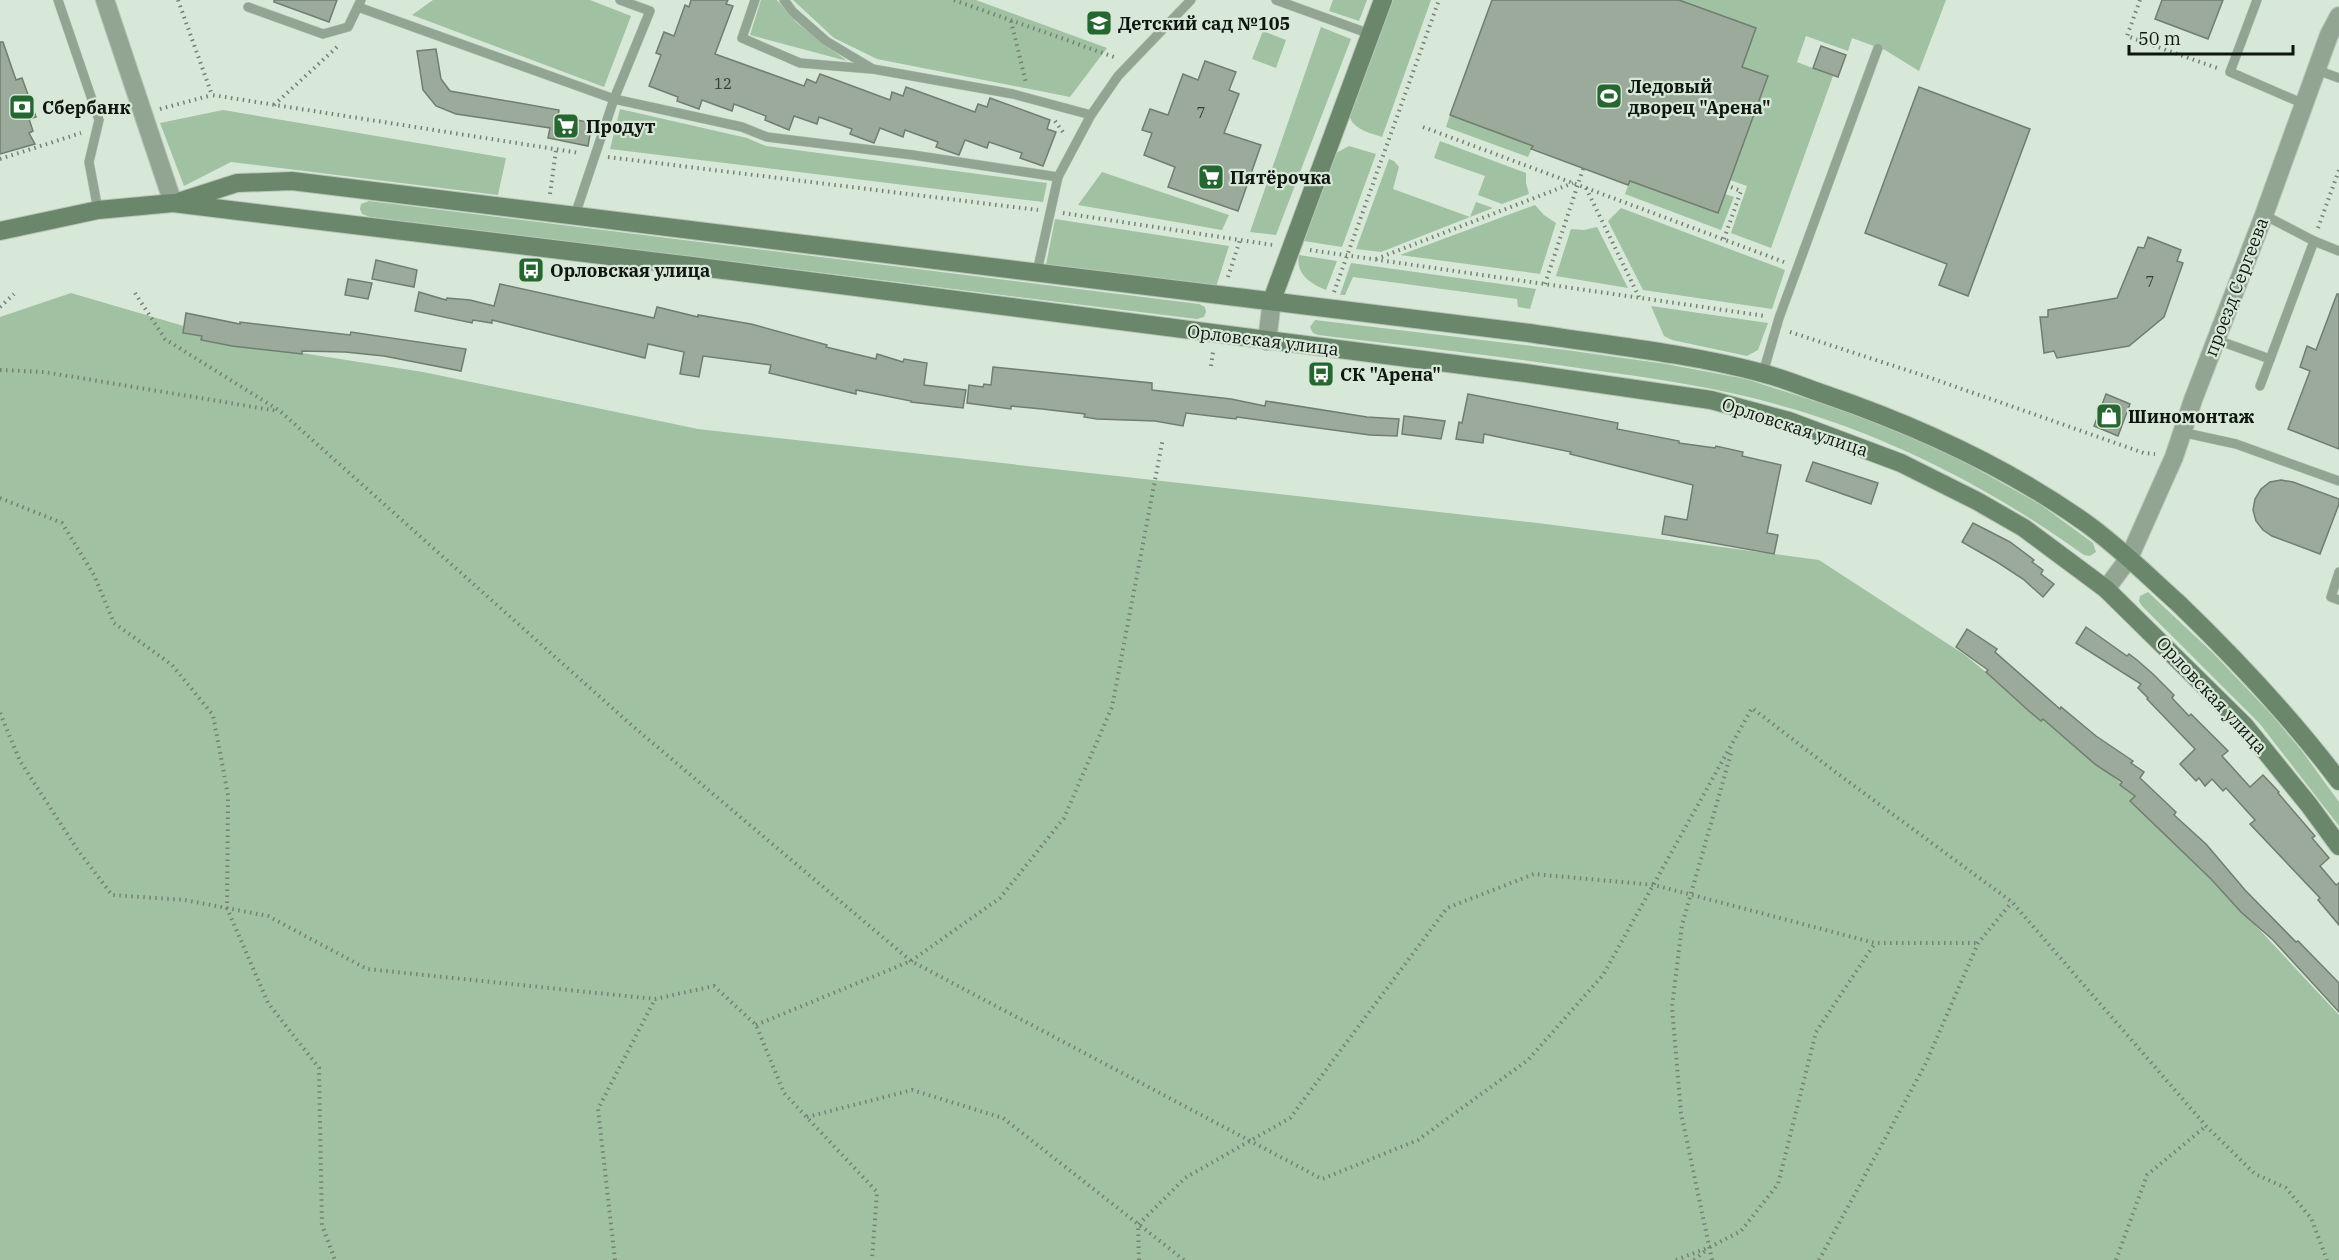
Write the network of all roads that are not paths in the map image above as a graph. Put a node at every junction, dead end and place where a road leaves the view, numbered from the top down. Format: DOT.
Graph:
graph roads {
  1 [pos="58,0"];
  2 [pos="105,0"];
  3 [pos="620,0"];
  4 [pos="755,0"];
  5 [pos="784,0"];
  6 [pos="1191,0"];
  7 [pos="1276,0"];
  8 [pos="1383,0"];
  9 [pos="2257,0"];
  10 [pos="360,3"];
  11 [pos="248,7"];
  12 [pos="2339,15"];
  13 [pos="1370,34"];
  14 [pos="1878,48"];
  15 [pos="873,69"];
  16 [pos="2317,70"];
  17 [pos="2339,78"];
  18 [pos="614,99"];
  19 [pos="2304,104"];
  20 [pos="1091,115"];
  21 [pos="1058,177"];
  22 [pos="173,203"];
  23 [pos="98,210"];
  24 [pos="574,215"];
  25 [pos="2264,215"];
  26 [pos="0,231"];
  27 [pos="2314,241"];
  28 [pos="2339,251"];
  29 [pos="1037,272"];
  30 [pos="1272,300"];
  31 [pos="2217,340"];
  32 [pos="1267,341"];
  33 [pos="2270,359"];
  34 [pos="1763,373"];
  35 [pos="2260,386"];
  36 [pos="2181,432"];
  37 [pos="2339,481"];
  38 [pos="2129,558"];
  39 [pos="2339,572"];
  40 [pos="2106,589"];
  41 [pos="2339,600"];
  42 [pos="2339,781"];
  43 [pos="2339,846"];
  1 -- 23 [label="lane"];
  2 -- 22 [label="street"];
  3 -- 18 [label="lane"];
  4 -- 15 [label="lane"];
  5 -- 15 [label="lane"];
  6 -- 20 [label="lane"];
  7 -- 13 [label="lane"];
  8 -- 13 [label="street"];
  9 -- 19 [label="lane"];
  10 -- 11 [label="lane"];
  10 -- 18 [label="lane"];
  12 -- 16 [label="street, проезд Сергеева"];
  13 -- 30 [label="street"];
  14 -- 34 [label="lane"];
  15 -- 20 [label="lane"];
  16 -- 17 [label="lane"];
  16 -- 19 [label="street, проезд Сергеева"];
  18 -- 21 [label="lane"];
  18 -- 24 [label="lane"];
  19 -- 25 [label="street, проезд Сергеева"];
  20 -- 21 [label="lane"];
  21 -- 29 [label="lane"];
  22 -- 23 [label="street, Орловская улица"];
  22 -- 24 [label="street, Орловская улица"];
  22 -- 32 [label="street, Орловская улица"];
  23 -- 26 [label="street, Орловская улица"];
  24 -- 29 [label="street, Орловская улица"];
  25 -- 27 [label="lane"];
  25 -- 31 [label="street, проезд Сергеева"];
  27 -- 28 [label="lane"];
  27 -- 33 [label="lane"];
  29 -- 30 [label="street, Орловская улица"];
  30 -- 32 [label="street"];
  30 -- 34 [label="street, Орловская улица"];
  31 -- 33 [label="lane"];
  31 -- 36 [label="street, проезд Сергеева"];
  32 -- 40 [label="street, Орловская улица"];
  33 -- 35 [label="lane"];
  34 -- 38 [label="street, Орловская улица"];
  36 -- 37 [label="lane"];
  36 -- 38 [label="street, проезд Сергеева"];
  38 -- 40 [label="street, проезд Сергеева"];
  38 -- 42 [label="street, Орловская улица"];
  39 -- 41 [label="lane"];
  40 -- 43 [label="street, Орловская улица"];
}
